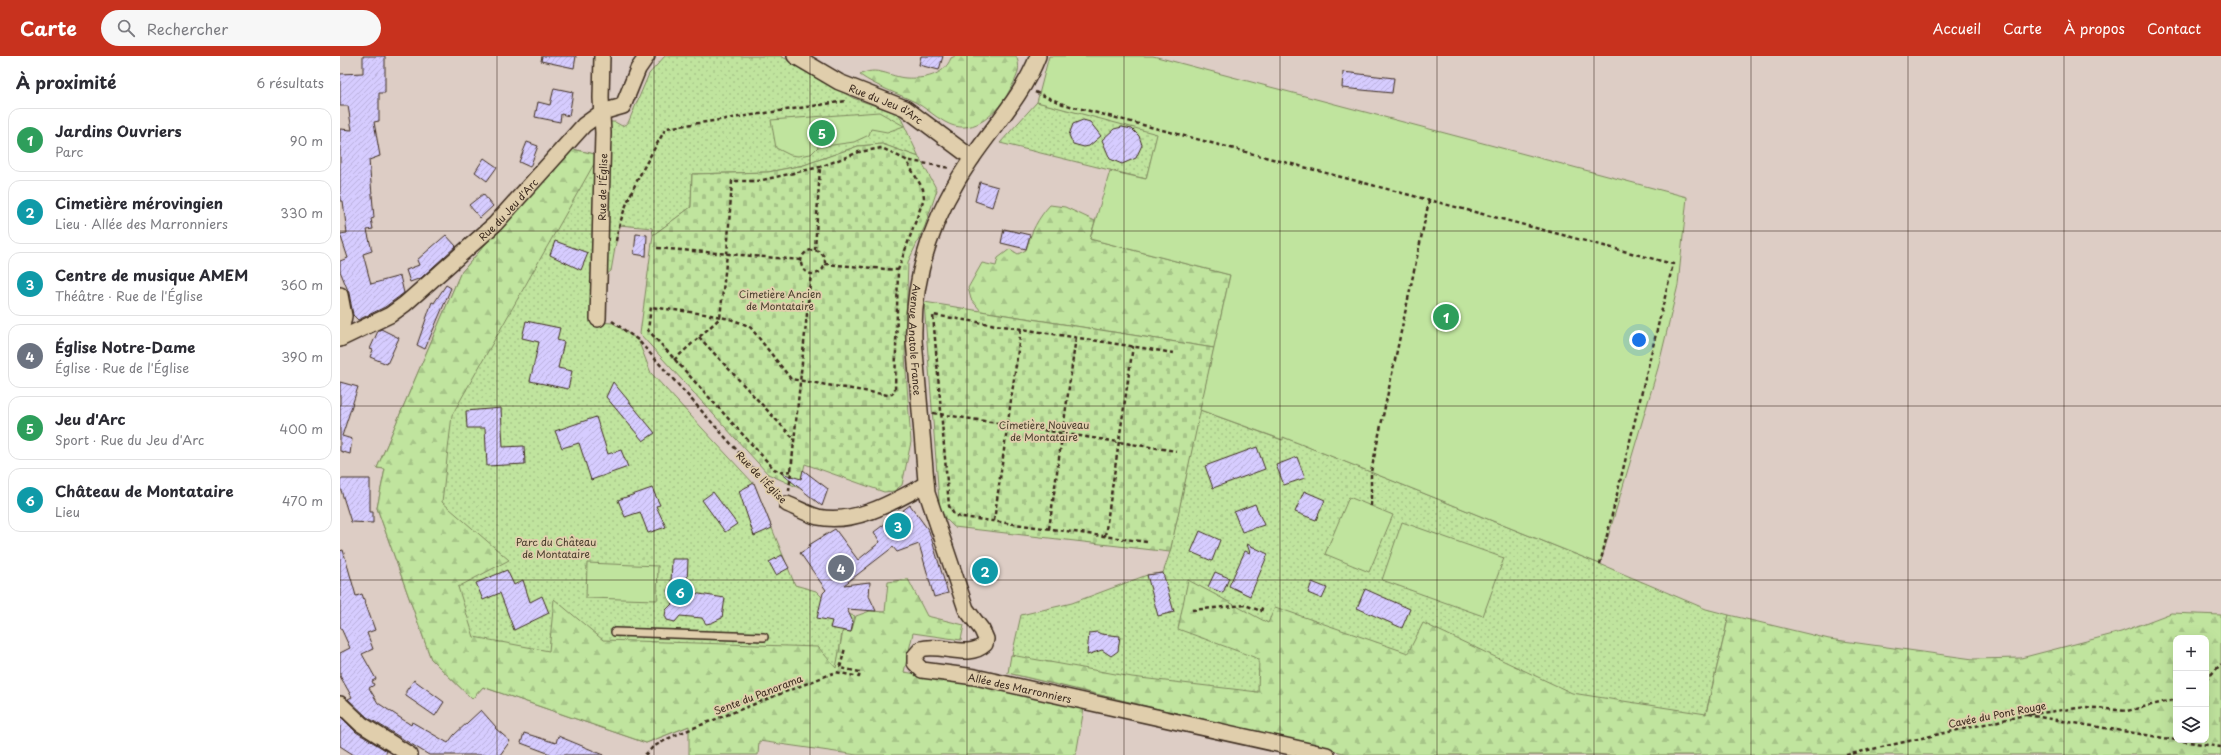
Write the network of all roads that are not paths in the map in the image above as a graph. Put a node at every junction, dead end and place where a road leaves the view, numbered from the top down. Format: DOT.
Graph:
graph roads {
  1 [pos="602,56"];
  2 [pos="647,56"];
  3 [pos="796,56"];
  4 [pos="1038,56"];
  5 [pos="602,112"];
  6 [pos="968,164"];
  7 [pos="340,295"];
  8 [pos="598,319"];
  9 [pos="340,338"];
  10 [pos="926,484"];
  11 [pos="787,504"];
  12 [pos="940,534"];
  13 [pos="615,632"];
  14 [pos="764,637"];
  15 [pos="340,704"];
  16 [pos="405,754"];
  17 [pos="1327,755"];
  1 -- 5 [label="street, Rue de l'Église"];
  2 -- 5 [label="street, Rue du Jeu d'Arc"];
  3 -- 6 [label="street, Rue du Jeu d'Arc"];
  4 -- 6 [label="street, Avenue Anatole France"];
  5 -- 8 [label="street, Rue de l'Église"];
  5 -- 9 [label="street, Rue du Jeu d'Arc"];
  6 -- 10 [label="street, Avenue Anatole France"];
  7 -- 9 [label="street"];
  10 -- 11 [label="street, Rue de l'Église"];
  10 -- 12 [label="street, Avenue Anatole France"];
  12 -- 17 [label="street, Allée des Marronniers"];
  13 -- 14 [label="lane"];
  15 -- 16 [label="street"];
}
